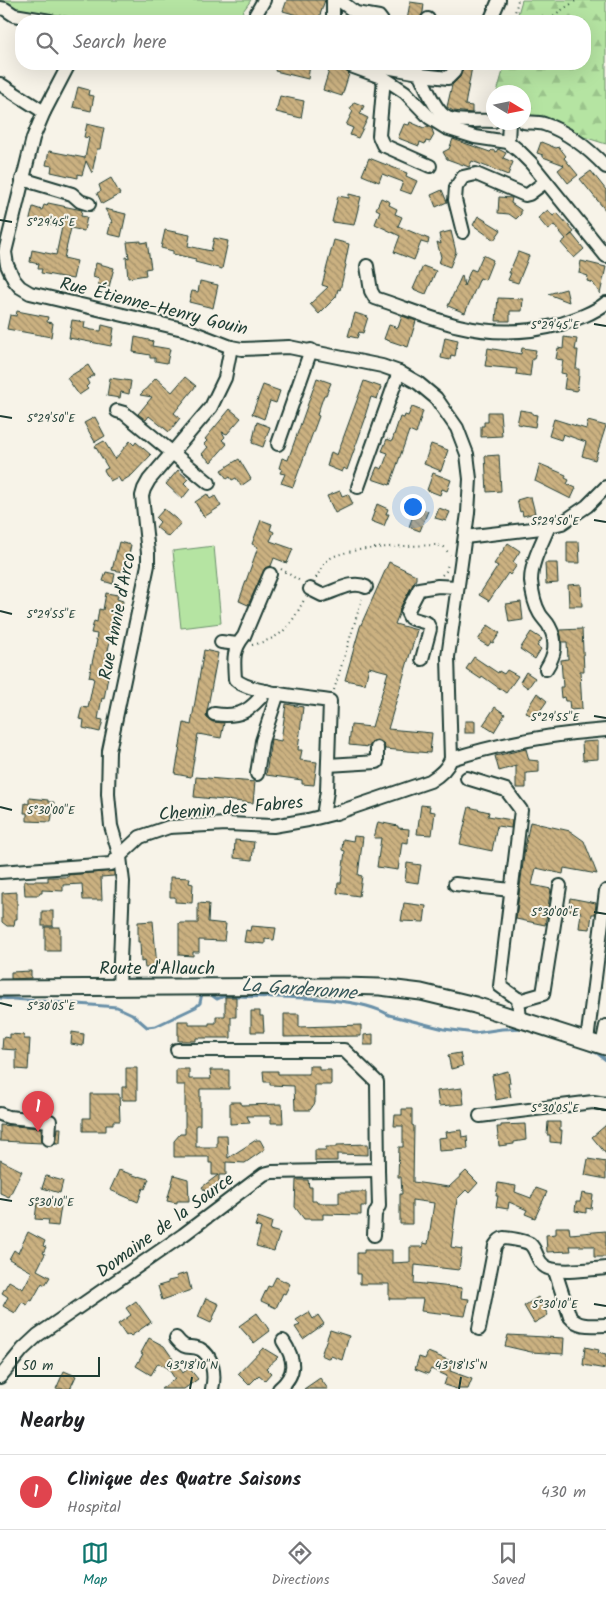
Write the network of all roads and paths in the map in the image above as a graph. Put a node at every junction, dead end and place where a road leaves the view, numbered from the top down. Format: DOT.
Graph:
graph roads {
  1 [pos="264,0"];
  2 [pos="333,0"];
  3 [pos="339,0"];
  4 [pos="499,0"];
  5 [pos="518,0"];
  6 [pos="578,0"];
  7 [pos="0,8"];
  8 [pos="15,15"];
  9 [pos="255,15"];
  10 [pos="334,15"];
  11 [pos="368,15"];
  12 [pos="493,15"];
  13 [pos="514,15"];
  14 [pos="555,15"];
  15 [pos="67,70"];
  16 [pos="362,70"];
  17 [pos="418,70"];
  18 [pos="421,70"];
  19 [pos="454,70"];
  20 [pos="384,78"];
  21 [pos="0,84"];
  22 [pos="44,112"];
  23 [pos="486,120"];
  24 [pos="531,123"];
  25 [pos="509,130"];
  26 [pos="508,142"];
  27 [pos="430,166"];
  28 [pos="606,168"];
  29 [pos="22,179"];
  30 [pos="545,182"];
  31 [pos="89,204"];
  32 [pos="463,232"];
  33 [pos="606,256"];
  34 [pos="367,266"];
  35 [pos="606,303"];
  36 [pos="232,347"];
  37 [pos="310,350"];
  38 [pos="399,372"];
  39 [pos="117,411"];
  40 [pos="278,444"];
  41 [pos="172,452"];
  42 [pos="208,483"];
  43 [pos="358,487"];
  44 [pos="606,487"];
  45 [pos="549,526"];
  46 [pos="465,537"];
  47 [pos="285,570"];
  48 [pos="270,574"];
  49 [pos="457,587"];
  50 [pos="366,588"];
  51 [pos="310,589"];
  52 [pos="360,601"];
  53 [pos="221,642"];
  54 [pos="237,644"];
  55 [pos="422,659"];
  56 [pos="546,669"];
  57 [pos="272,692"];
  58 [pos="330,701"];
  59 [pos="214,714"];
  60 [pos="606,730"];
  61 [pos="377,748"];
  62 [pos="451,759"];
  63 [pos="328,765"];
  64 [pos="257,774"];
  65 [pos="467,778"];
  66 [pos="323,816"];
  67 [pos="120,857"];
  68 [pos="0,872"];
  69 [pos="455,884"];
  70 [pos="560,886"];
  71 [pos="511,890"];
  72 [pos="606,891"];
  73 [pos="119,987"];
  74 [pos="0,988"];
  75 [pos="518,999"];
  76 [pos="520,1019"];
  77 [pos="606,1026"];
  78 [pos="587,1041"];
  79 [pos="604,1046"];
  80 [pos="177,1050"];
  81 [pos="606,1104"];
  82 [pos="0,1114"];
  83 [pos="480,1116"];
  84 [pos="49,1139"];
  85 [pos="378,1170"];
  86 [pos="374,1235"];
  87 [pos="606,1268"];
  88 [pos="555,1271"];
  89 [pos="606,1325"];
  90 [pos="479,1329"];
  91 [pos="176,1338"];
  92 [pos="283,1342"];
  93 [pos="0,1377"];
  94 [pos="212,1389"];
  95 [pos="279,1389"];
  1 -- 9 [label="street"];
  2 -- 10 [label="street"];
  3 -- 11 [label="street"];
  4 -- 12 [label="street"];
  5 -- 13 [label="path"];
  6 -- 14 [label="path"];
  7 -- 8 [label="street"];
  15 -- 22 [label="street, Rue Étienne-Henry Gouin"];
  16 -- 20 [label="street"];
  17 -- 23 [label="street"];
  18 -- 19 [label="street"];
  20 -- 26 [label="street"];
  20 -- 27 [label="street"];
  21 -- 22 [label="street"];
  22 -- 29 [label="street, Rue Étienne-Henry Gouin"];
  24 -- 28 [label="street"];
  25 -- 26 [label="street"];
  26 -- 30 [label="street"];
  29 -- 31 [label="street"];
  29 -- 36 [label="street, Rue Étienne-Henry Gouin"];
  30 -- 32 [label="street"];
  30 -- 33 [label="street"];
  34 -- 35 [label="street"];
  36 -- 37 [label="street, Rue Étienne-Henry Gouin"];
  36 -- 41 [label="street, Rue Annie d'Arco"];
  37 -- 38 [label="street, Rue Étienne-Henry Gouin"];
  37 -- 40 [label="street"];
  38 -- 43 [label="street"];
  38 -- 46 [label="street, Rue Étienne-Henry Gouin"];
  39 -- 41 [label="street"];
  41 -- 42 [label="street"];
  41 -- 67 [label="street, Rue Annie d'Arco"];
  44 -- 45 [label="street"];
  45 -- 46 [label="street"];
  45 -- 56 [label="street"];
  46 -- 49 [label="street, Rue Étienne-Henry Gouin"];
  47 -- 51 [label="path"];
  48 -- 54 [label="street"];
  49 -- 55 [label="street"];
  49 -- 62 [label="street, Rue Étienne-Henry Gouin"];
  50 -- 51 [label="street"];
  52 -- 58 [label="path"];
  53 -- 54 [label="street"];
  54 -- 57 [label="street"];
  57 -- 58 [label="street"];
  57 -- 59 [label="street"];
  57 -- 64 [label="street"];
  58 -- 63 [label="street"];
  60 -- 62 [label="street"];
  61 -- 63 [label="street"];
  62 -- 66 [label="street, Chemin des Fabres"];
  63 -- 66 [label="street"];
  65 -- 71 [label="street"];
  66 -- 67 [label="street, Chemin des Fabres"];
  67 -- 68 [label="street"];
  67 -- 73 [label="street, Rue Annie d'Arco"];
  69 -- 71 [label="street"];
  70 -- 75 [label="street"];
  71 -- 75 [label="street"];
  72 -- 78 [label="street"];
  73 -- 74 [label="main road, Route d'Allauch"];
  73 -- 76 [label="main road, Route d'Allauch"];
  75 -- 76 [label="street"];
  76 -- 78 [label="main road, Route d'Allauch"];
  77 -- 79 [label="street"];
  78 -- 79 [label="main road, Route d'Allauch"];
  80 -- 85 [label="street"];
  81 -- 83 [label="street"];
  82 -- 84 [label="street"];
  85 -- 86 [label="street"];
  85 -- 93 [label="street, Domaine de la Source"];
  87 -- 88 [label="street"];
  88 -- 89 [label="street"];
  88 -- 90 [label="street"];
  91 -- 94 [label="street"];
  92 -- 95 [label="street"];
}
